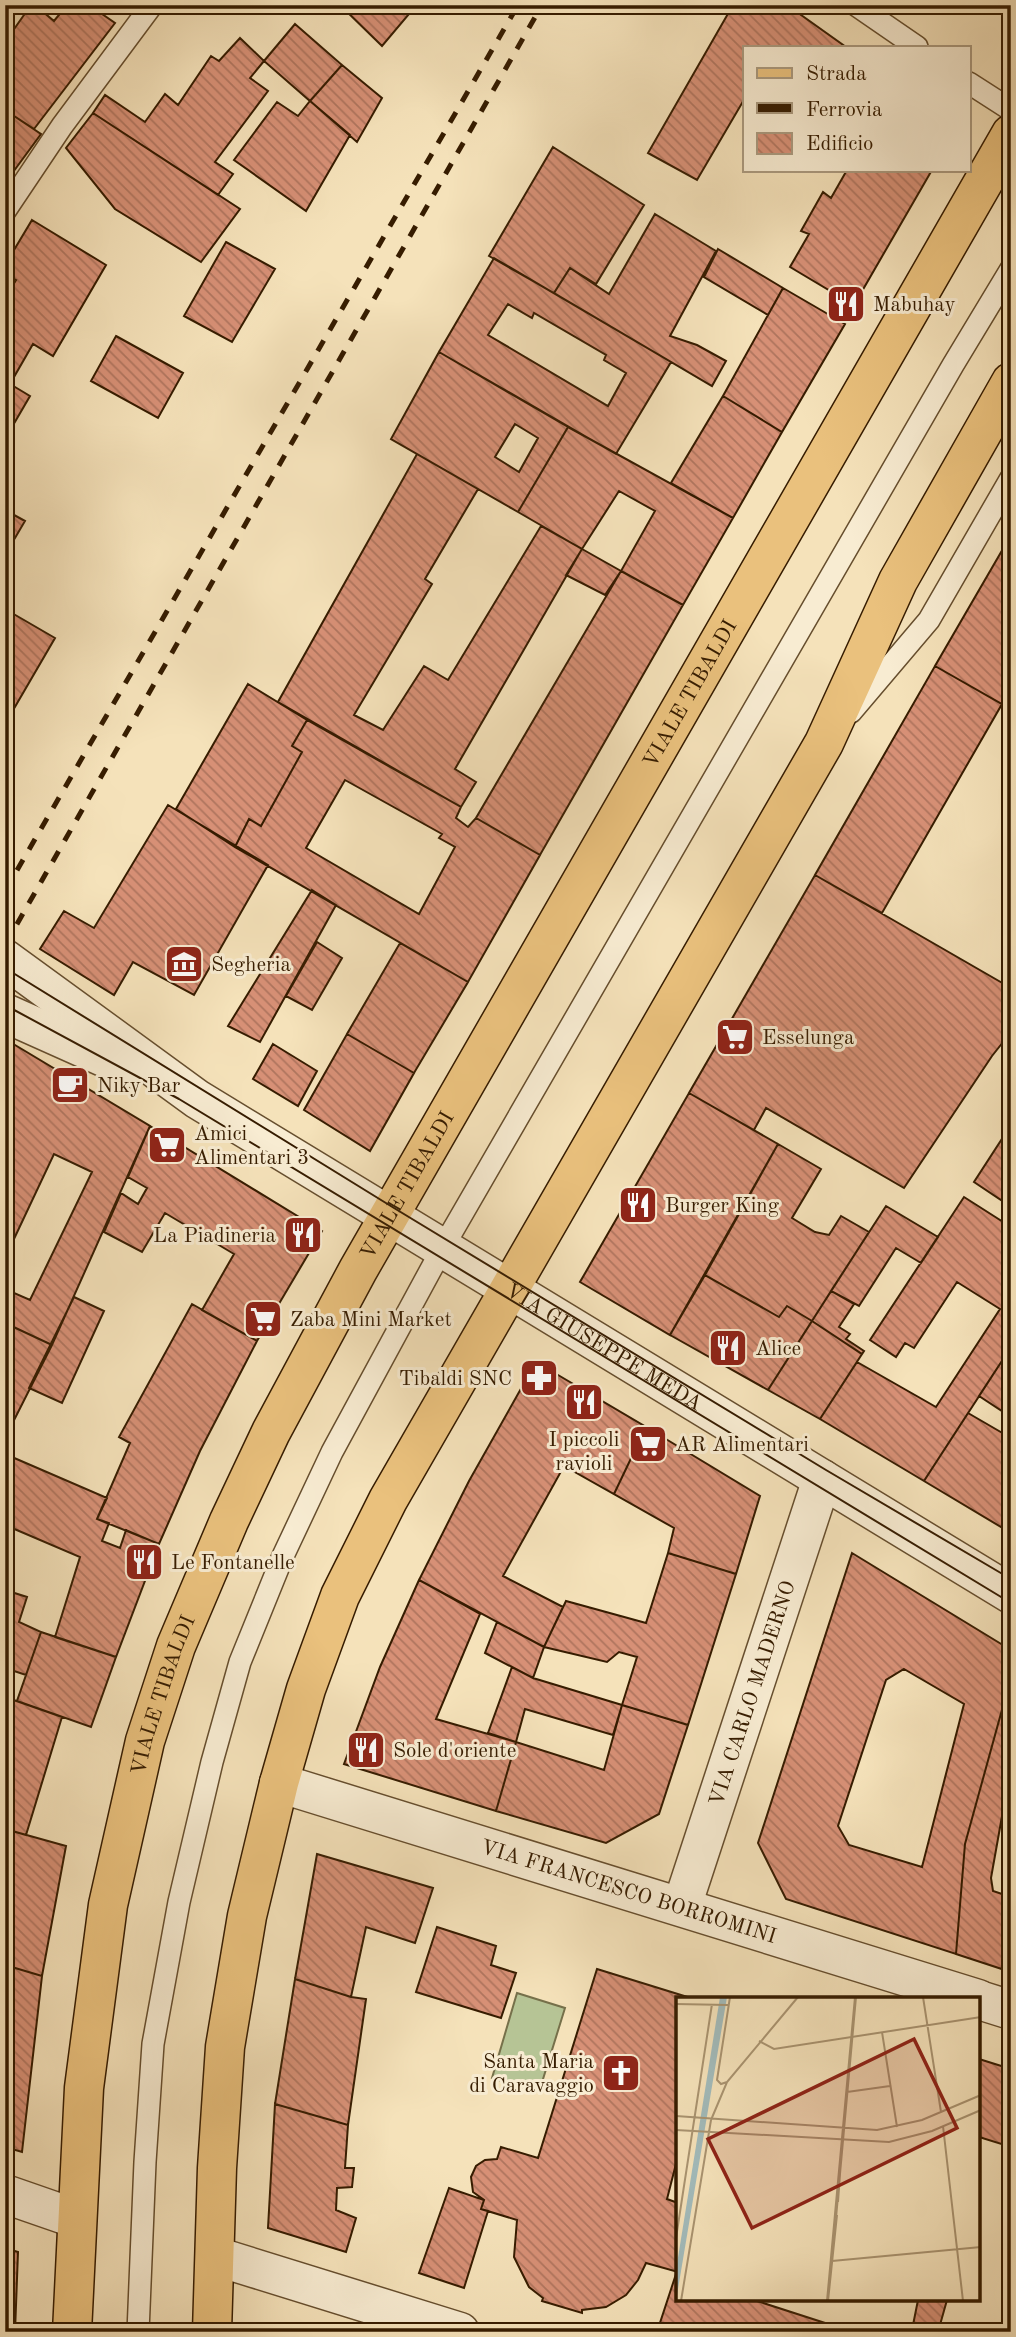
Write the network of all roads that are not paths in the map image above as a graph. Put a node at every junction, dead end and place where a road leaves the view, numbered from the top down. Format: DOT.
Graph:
graph roads {
  1 [pos="152,5"];
  2 [pos="856,5"];
  3 [pos="916,46"];
  4 [pos="970,84"];
  5 [pos="1011,110"];
  6 [pos="1011,134"];
  7 [pos="5,211"];
  8 [pos="1011,269"];
  9 [pos="1011,382"];
  10 [pos="1011,478"];
  11 [pos="881,654"];
  12 [pos="5,959"];
  13 [pos="5,1013"];
  14 [pos="197,1099"];
  15 [pos="388,1217"];
  16 [pos="442,1249"];
  17 [pos="509,1289"];
  18 [pos="822,1479"];
  19 [pos="1011,1594"];
  20 [pos="279,1783"];
  21 [pos="682,1906"];
  22 [pos="973,1997"];
  23 [pos="981,2000"];
  24 [pos="1011,2010"];
  25 [pos="5,2194"];
  26 [pos="77,2218"];
  27 [pos="215,2256"];
  28 [pos="72,2332"];
  29 [pos="138,2332"];
  30 [pos="212,2332"];
  31 [pos="460,2332"];
  1 -- 7 [label="lane"];
  2 -- 3 [label="lane"];
  4 -- 5 [label="lane"];
  6 -- 15 [label="main road, VIALE TIBALDI"];
  8 -- 16 [label="lane"];
  9 -- 11 [label="main road"];
  10 -- 11 [label="lane"];
  11 -- 17 [label="main road"];
  12 -- 14 [label="street, VIA GIUSEPPE MEDA"];
  13 -- 14 [label="street, VIA GIUSEPPE MEDA"];
  14 -- 15 [label="street, VIA GIUSEPPE MEDA"];
  15 -- 16 [label="street, VIA GIUSEPPE MEDA"];
  15 -- 26 [label="main road, VIALE TIBALDI"];
  16 -- 17 [label="street, VIA GIUSEPPE MEDA"];
  16 -- 29 [label="lane"];
  17 -- 18 [label="street, VIA GIUSEPPE MEDA"];
  17 -- 20 [label="main road"];
  18 -- 19 [label="street, VIA GIUSEPPE MEDA"];
  18 -- 21 [label="street, VIA CARLO MADERNO"];
  20 -- 21 [label="street, VIA FRANCESCO BORROMINI"];
  20 -- 27 [label="main road"];
  21 -- 22 [label="street, VIA FRANCESCO BORROMINI"];
  23 -- 24 [label="street, VIA FRANCESCO BORROMINI"];
  25 -- 26 [label="street"];
  26 -- 28 [label="main road, VIALE TIBALDI"];
  27 -- 30 [label="main road"];
  27 -- 31 [label="street"];
}
